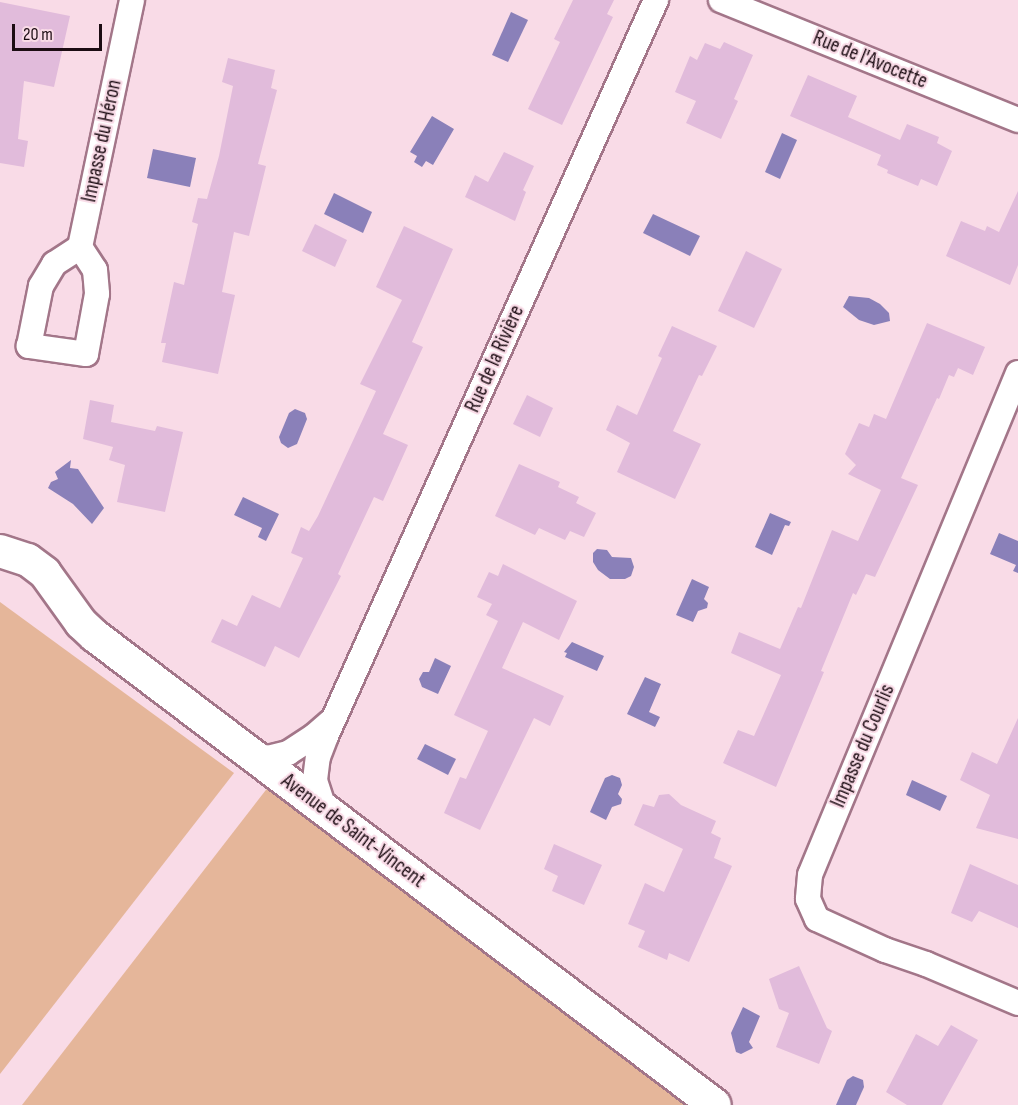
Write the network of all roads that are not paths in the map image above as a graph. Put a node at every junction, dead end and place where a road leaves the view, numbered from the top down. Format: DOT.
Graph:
graph roads {
  1 [pos="132,0"];
  2 [pos="656,0"];
  3 [pos="722,0"];
  4 [pos="1018,120"];
  5 [pos="80,247"];
  6 [pos="1018,373"];
  7 [pos="0,551"];
  8 [pos="334,718"];
  9 [pos="252,754"];
  10 [pos="336,819"];
  11 [pos="1018,1003"];
  12 [pos="715,1105"];
  1 -- 5 [label="street, Impasse du Héron"];
  2 -- 8 [label="street, Rue de la Rivière"];
  3 -- 4 [label="street, Rue de l'Avocette"];
  6 -- 11 [label="street, Impasse du Courlis"];
  7 -- 9 [label="street, Avenue de Saint-Vincent"];
  8 -- 9 [label="street, Rue de la Rivière"];
  8 -- 10 [label="street, Rue de la Rivière"];
  9 -- 10 [label="street, Avenue de Saint-Vincent"];
  10 -- 12 [label="street, Avenue de Saint-Vincent"];
}
